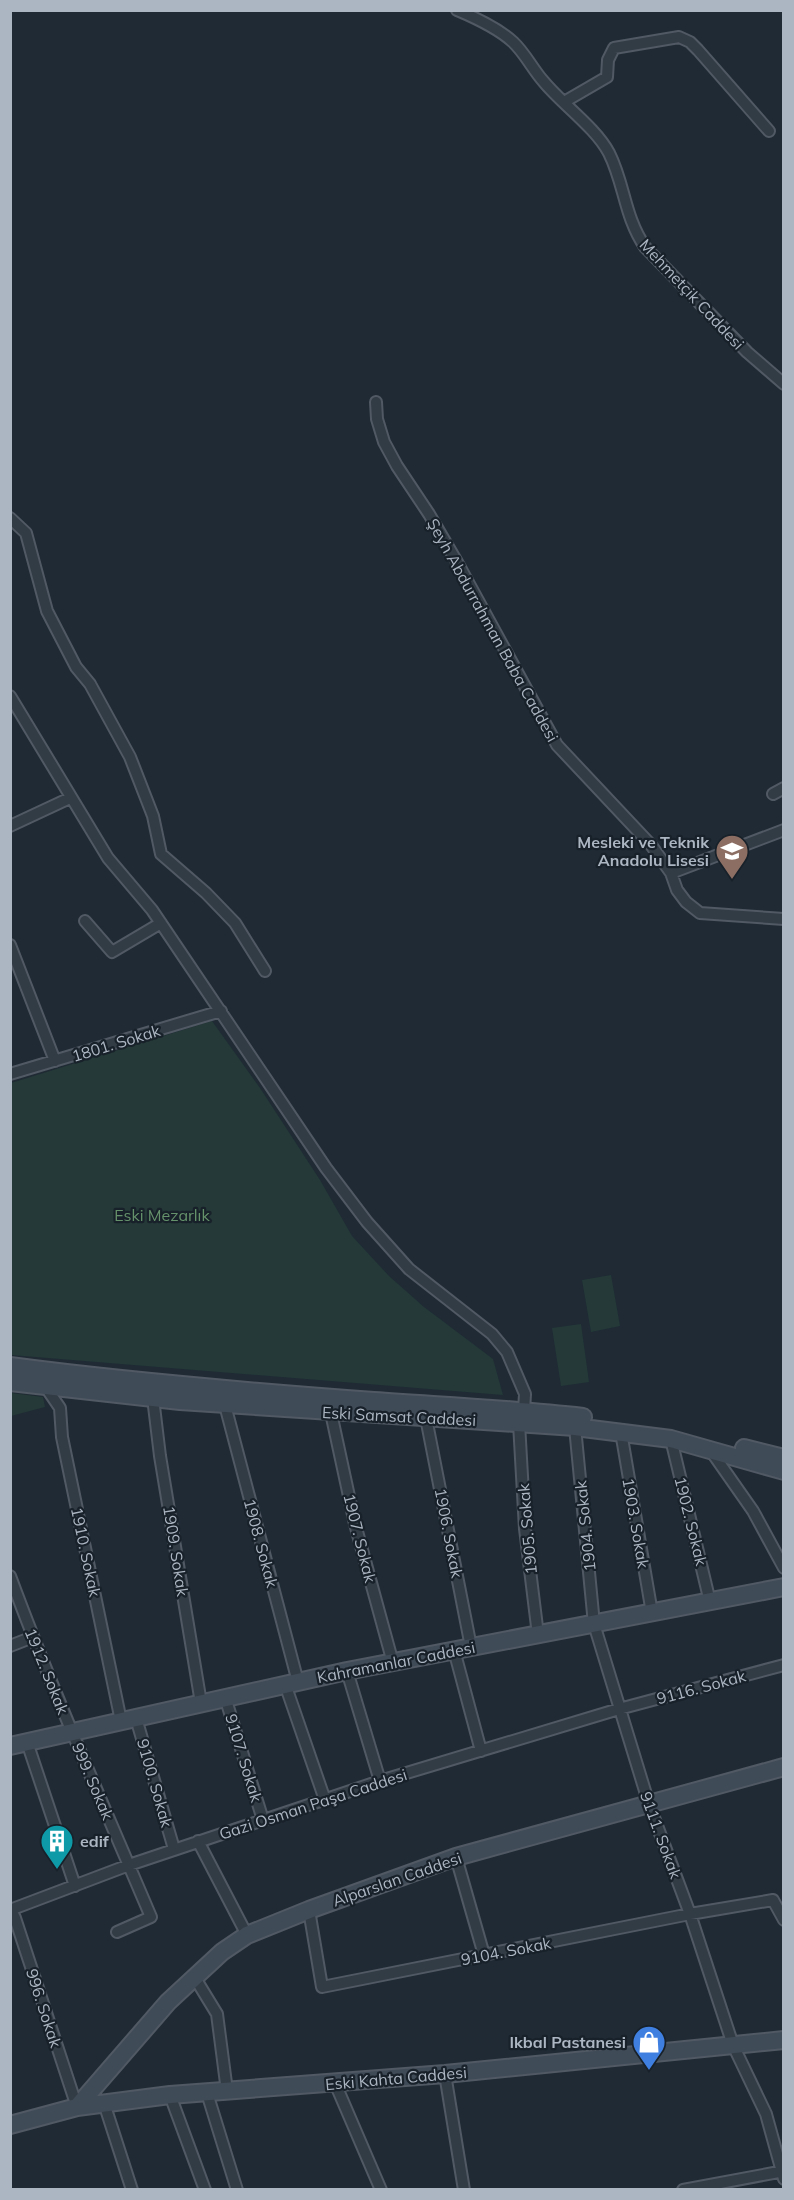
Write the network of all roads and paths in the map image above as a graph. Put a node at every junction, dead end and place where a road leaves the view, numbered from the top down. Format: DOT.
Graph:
graph roads {
  1 [pos="457,10"];
  2 [pos="564,102"];
  3 [pos="769,131"];
  4 [pos="783,384"];
  5 [pos="376,402"];
  6 [pos="10,518"];
  7 [pos="10,696"];
  8 [pos="783,788"];
  9 [pos="773,794"];
  10 [pos="70,798"];
  11 [pos="10,826"];
  12 [pos="783,830"];
  13 [pos="671,873"];
  14 [pos="783,919"];
  15 [pos="85,921"];
  16 [pos="161,923"];
  17 [pos="10,945"];
  18 [pos="265,971"];
  19 [pos="220,1011"];
  20 [pos="55,1061"];
  21 [pos="10,1074"];
  22 [pos="10,1366"];
  23 [pos="10,1382"];
  24 [pos="45,1386"];
  25 [pos="153,1398"];
  26 [pos="225,1405"];
  27 [pos="331,1413"];
  28 [pos="522,1417"];
  29 [pos="426,1418"];
  30 [pos="575,1427"];
  31 [pos="621,1432"];
  32 [pos="671,1439"];
  33 [pos="711,1449"];
  34 [pos="783,1458"];
  35 [pos="783,1472"];
  36 [pos="783,1568"];
  37 [pos="10,1576"];
  38 [pos="783,1587"];
  39 [pos="710,1602"];
  40 [pos="652,1613"];
  41 [pos="594,1624"];
  42 [pos="538,1635"];
  43 [pos="33,1637"];
  44 [pos="10,1646"];
  45 [pos="471,1647"];
  46 [pos="454,1650"];
  47 [pos="393,1663"];
  48 [pos="783,1665"];
  49 [pos="347,1671"];
  50 [pos="291,1683"];
  51 [pos="225,1697"];
  52 [pos="201,1703"];
  53 [pos="619,1709"];
  54 [pos="128,1719"];
  55 [pos="71,1731"];
  56 [pos="27,1742"];
  57 [pos="10,1746"];
  58 [pos="481,1751"];
  59 [pos="783,1767"];
  60 [pos="380,1781"];
  61 [pos="325,1800"];
  62 [pos="649,1804"];
  63 [pos="263,1820"];
  64 [pos="198,1841"];
  65 [pos="174,1849"];
  66 [pos="456,1857"];
  67 [pos="129,1865"];
  68 [pos="75,1886"];
  69 [pos="11,1910"];
  70 [pos="309,1910"];
  71 [pos="690,1914"];
  72 [pos="783,1920"];
  73 [pos="117,1932"];
  74 [pos="247,1935"];
  75 [pos="484,1955"];
  76 [pos="195,1978"];
  77 [pos="783,2040"];
  78 [pos="733,2045"];
  79 [pos="445,2074"];
  80 [pos="335,2083"];
  81 [pos="228,2091"];
  82 [pos="207,2093"];
  83 [pos="170,2095"];
  84 [pos="104,2103"];
  85 [pos="77,2107"];
  86 [pos="10,2125"];
  87 [pos="782,2174"];
  88 [pos="132,2190"];
  89 [pos="205,2190"];
  90 [pos="237,2190"];
  91 [pos="381,2190"];
  92 [pos="464,2190"];
  93 [pos="683,2190"];
  1 -- 2 [label="street, Mehmetçik Caddesi"];
  2 -- 3 [label="street"];
  2 -- 4 [label="street, Mehmetçik Caddesi"];
  5 -- 13 [label="street, Şeyh Abdurrahman Baba Caddesi"];
  6 -- 18 [label="street"];
  7 -- 10 [label="street, 1905. Sokak"];
  8 -- 9 [label="street"];
  10 -- 11 [label="street"];
  10 -- 16 [label="street, 1905. Sokak"];
  12 -- 13 [label="street"];
  13 -- 14 [label="street, Şeyh Abdurrahman Baba Caddesi"];
  15 -- 16 [label="street"];
  16 -- 19 [label="street, 1905. Sokak"];
  17 -- 20 [label="street"];
  19 -- 20 [label="street, 1801. Sokak"];
  19 -- 28 [label="street, 1905. Sokak"];
  20 -- 21 [label="street, 1801. Sokak"];
  22 -- 28 [label="street, Eski Samsat Caddesi"];
  23 -- 24 [label="street, Eski Samsat Caddesi"];
  24 -- 25 [label="street, Eski Samsat Caddesi"];
  24 -- 54 [label="street, 1910. Sokak"];
  25 -- 26 [label="street, Eski Samsat Caddesi"];
  25 -- 52 [label="street, 1909. Sokak"];
  26 -- 27 [label="street, Eski Samsat Caddesi"];
  26 -- 50 [label="street, 1908. Sokak"];
  27 -- 29 [label="street, Eski Samsat Caddesi"];
  27 -- 47 [label="street, 1907. Sokak"];
  28 -- 29 [label="street, Eski Samsat Caddesi"];
  28 -- 30 [label="street, Eski Samsat Caddesi"];
  28 -- 34 [label="street, Eski Samsat Caddesi"];
  28 -- 42 [label="street, 1905. Sokak"];
  29 -- 45 [label="street, 1906. Sokak"];
  30 -- 31 [label="street, Eski Samsat Caddesi"];
  30 -- 41 [label="street, 1904. Sokak"];
  31 -- 32 [label="street, Eski Samsat Caddesi"];
  31 -- 40 [label="street, 1903. Sokak"];
  32 -- 33 [label="street, Eski Samsat Caddesi"];
  32 -- 39 [label="street, 1902. Sokak"];
  33 -- 35 [label="street, Eski Samsat Caddesi"];
  33 -- 36 [label="street"];
  37 -- 43 [label="street, 1912. Sokak"];
  38 -- 39 [label="street, Kahramanlar Caddesi"];
  39 -- 40 [label="street, Kahramanlar Caddesi"];
  40 -- 41 [label="street, Kahramanlar Caddesi"];
  41 -- 42 [label="street, Kahramanlar Caddesi"];
  41 -- 53 [label="street, 9111. Sokak"];
  42 -- 45 [label="street, Kahramanlar Caddesi"];
  43 -- 44 [label="street"];
  43 -- 55 [label="street, 1912. Sokak"];
  45 -- 46 [label="street, Kahramanlar Caddesi"];
  46 -- 47 [label="street, Kahramanlar Caddesi"];
  46 -- 58 [label="street"];
  47 -- 49 [label="street, Kahramanlar Caddesi"];
  48 -- 53 [label="street, 9116. Sokak"];
  49 -- 50 [label="street, Kahramanlar Caddesi"];
  49 -- 60 [label="street"];
  50 -- 51 [label="street, Kahramanlar Caddesi"];
  50 -- 61 [label="street, 1908. Sokak"];
  51 -- 52 [label="street, Kahramanlar Caddesi"];
  51 -- 63 [label="street, 9107. Sokak"];
  52 -- 54 [label="street, Kahramanlar Caddesi"];
  53 -- 58 [label="street, Gazi Osman Paşa Caddesi"];
  53 -- 62 [label="street, 9111. Sokak"];
  54 -- 55 [label="street, Kahramanlar Caddesi"];
  54 -- 65 [label="street, 9100. Sokak"];
  55 -- 56 [label="street, Kahramanlar Caddesi"];
  55 -- 67 [label="street, 999. Sokak"];
  56 -- 57 [label="street, Kahramanlar Caddesi"];
  56 -- 68 [label="street"];
  58 -- 60 [label="street, Gazi Osman Paşa Caddesi"];
  59 -- 62 [label="street, Alparslan Caddesi"];
  60 -- 61 [label="street, Gazi Osman Paşa Caddesi"];
  61 -- 63 [label="street, Gazi Osman Paşa Caddesi"];
  62 -- 66 [label="street, Alparslan Caddesi"];
  62 -- 71 [label="street, 9111. Sokak"];
  63 -- 64 [label="street, Gazi Osman Paşa Caddesi"];
  64 -- 65 [label="street, Gazi Osman Paşa Caddesi"];
  64 -- 74 [label="street"];
  65 -- 67 [label="street, Gazi Osman Paşa Caddesi"];
  66 -- 70 [label="street, Alparslan Caddesi"];
  66 -- 75 [label="street"];
  67 -- 68 [label="street, Gazi Osman Paşa Caddesi"];
  67 -- 73 [label="street, 999. Sokak"];
  68 -- 69 [label="street, Gazi Osman Paşa Caddesi"];
  69 -- 85 [label="street, 996. Sokak"];
  70 -- 74 [label="street, Alparslan Caddesi"];
  70 -- 75 [label="street, 9104. Sokak"];
  71 -- 72 [label="street, 9104. Sokak"];
  71 -- 75 [label="street, 9104. Sokak"];
  71 -- 78 [label="street, 9111. Sokak"];
  74 -- 76 [label="street, Alparslan Caddesi"];
  76 -- 81 [label="street"];
  76 -- 85 [label="street, Alparslan Caddesi"];
  77 -- 78 [label="street, Eski Kahta Caddesi"];
  78 -- 79 [label="street, Eski Kahta Caddesi"];
  78 -- 87 [label="street, 9111. Sokak"];
  79 -- 80 [label="street, Eski Kahta Caddesi"];
  79 -- 92 [label="street"];
  80 -- 81 [label="street, Eski Kahta Caddesi"];
  80 -- 91 [label="street"];
  81 -- 82 [label="street, Eski Kahta Caddesi"];
  82 -- 83 [label="street, Eski Kahta Caddesi"];
  82 -- 90 [label="street"];
  83 -- 84 [label="street, Eski Kahta Caddesi"];
  83 -- 89 [label="street"];
  84 -- 85 [label="street, Eski Kahta Caddesi"];
  84 -- 88 [label="street"];
  85 -- 86 [label="street, Eski Kahta Caddesi"];
  87 -- 93 [label="street"];
}
